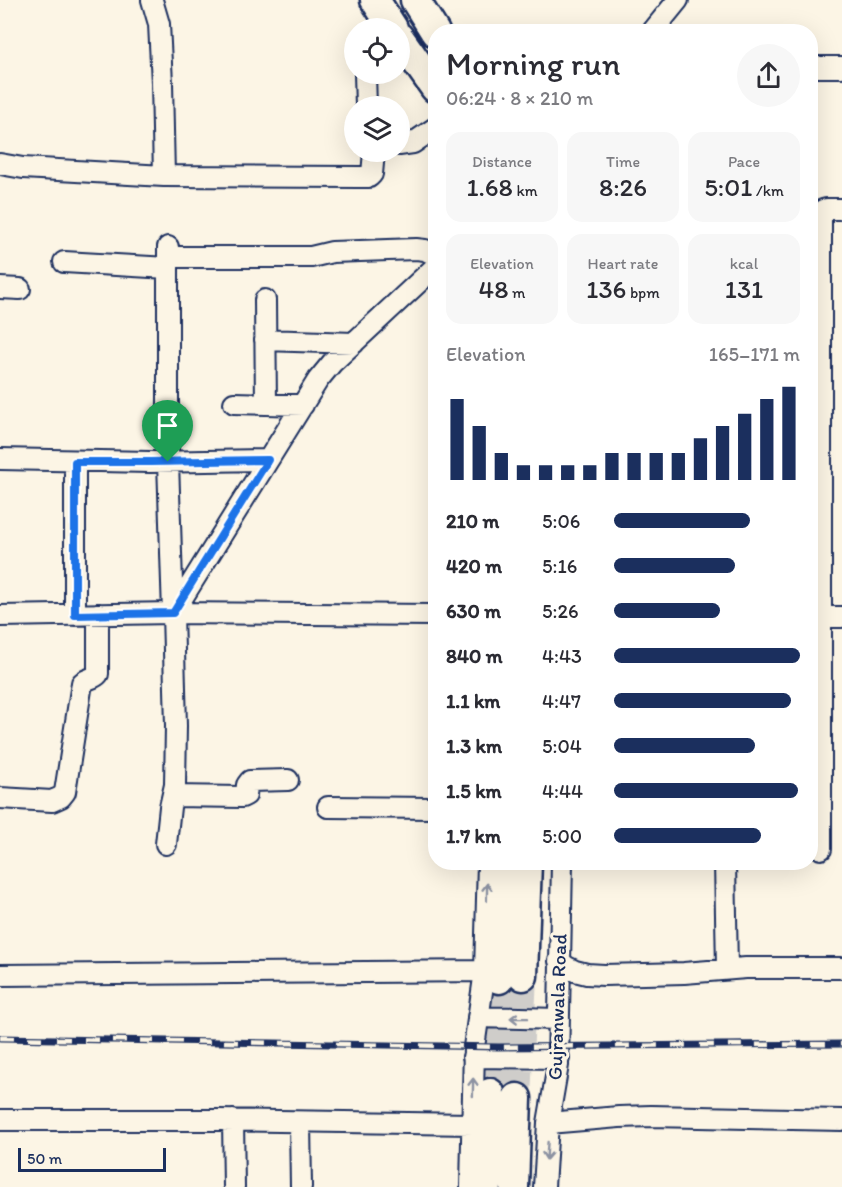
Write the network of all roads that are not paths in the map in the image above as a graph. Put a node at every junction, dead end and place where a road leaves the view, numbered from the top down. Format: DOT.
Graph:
graph roads {
  1 [pos="152,0"];
  2 [pos="415,0"];
  3 [pos="678,0"];
  4 [pos="430,24"];
  5 [pos="658,24"];
  6 [pos="410,54"];
  7 [pos="818,67"];
  8 [pos="842,67"];
  9 [pos="428,79"];
  10 [pos="428,133"];
  11 [pos="410,143"];
  12 [pos="373,162"];
  13 [pos="0,164"];
  14 [pos="164,176"];
  15 [pos="842,209"];
  16 [pos="428,252"];
  17 [pos="168,257"];
  18 [pos="64,262"];
  19 [pos="428,274"];
  20 [pos="0,288"];
  21 [pos="20,289"];
  22 [pos="265,300"];
  23 [pos="266,340"];
  24 [pos="354,343"];
  25 [pos="234,403"];
  26 [pos="266,404"];
  27 [pos="303,405"];
  28 [pos="818,415"];
  29 [pos="0,459"];
  30 [pos="268,460"];
  31 [pos="75,462"];
  32 [pos="168,462"];
  33 [pos="173,613"];
  34 [pos="98,614"];
  35 [pos="75,615"];
  36 [pos="428,615"];
  37 [pos="0,616"];
  38 [pos="818,617"];
  39 [pos="842,617"];
  40 [pos="818,733"];
  41 [pos="288,780"];
  42 [pos="173,796"];
  43 [pos="0,798"];
  44 [pos="328,807"];
  45 [pos="428,808"];
  46 [pos="166,844"];
  47 [pos="821,849"];
  48 [pos="489,870"];
  49 [pos="503,870"];
  50 [pos="525,870"];
  51 [pos="562,870"];
  52 [pos="724,870"];
  53 [pos="559,961"];
  54 [pos="842,968"];
  55 [pos="726,969"];
  56 [pos="0,975"];
  57 [pos="503,975"];
  58 [pos="478,1017"];
  59 [pos="560,1019"];
  60 [pos="473,1057"];
  61 [pos="559,1058"];
  62 [pos="0,1120"];
  63 [pos="233,1120"];
  64 [pos="842,1120"];
  65 [pos="300,1122"];
  66 [pos="472,1124"];
  67 [pos="548,1124"];
  68 [pos="234,1187"];
  69 [pos="301,1187"];
  70 [pos="471,1187"];
  71 [pos="486,1187"];
  72 [pos="514,1187"];
  73 [pos="544,1187"];
  1 -- 14 [label="street"];
  2 -- 4 [label="highway"];
  3 -- 5 [label="street"];
  6 -- 9 [label="highway"];
  7 -- 8 [label="street"];
  10 -- 11 [label="street"];
  12 -- 14 [label="street"];
  13 -- 14 [label="street"];
  15 -- 28 [label="street"];
  16 -- 17 [label="street"];
  17 -- 18 [label="street"];
  17 -- 32 [label="street"];
  19 -- 24 [label="street"];
  20 -- 21 [label="street"];
  22 -- 23 [label="street"];
  23 -- 24 [label="street"];
  23 -- 26 [label="street"];
  24 -- 27 [label="street"];
  25 -- 26 [label="street"];
  26 -- 27 [label="street"];
  27 -- 30 [label="street"];
  29 -- 31 [label="street"];
  30 -- 32 [label="street"];
  30 -- 33 [label="street"];
  31 -- 32 [label="street"];
  31 -- 35 [label="street"];
  32 -- 33 [label="street"];
  33 -- 34 [label="street"];
  33 -- 36 [label="street"];
  33 -- 42 [label="street"];
  34 -- 35 [label="street"];
  34 -- 43 [label="street"];
  35 -- 37 [label="street"];
  38 -- 39 [label="street"];
  40 -- 47 [label="street"];
  41 -- 42 [label="street"];
  42 -- 46 [label="street"];
  44 -- 45 [label="street"];
  57 -- 48 [label="street, Gujranwala Road, one-way"];
  49 -- 57 [label="highway, Gujranwala Road"];
  50 -- 57 [label="highway, Gujranwala Road"];
  51 -- 53 [label="street, Gujranwala Road"];
  52 -- 55 [label="street"];
  53 -- 55 [label="street"];
  53 -- 59 [label="street, Gujranwala Road"];
  54 -- 55 [label="street"];
  56 -- 57 [label="street"];
  57 -- 58 [label="street, Gujranwala Road"];
  59 -- 58 [label="street, one-way"];
  58 -- 60 [label="street, Gujranwala Road"];
  59 -- 61 [label="street, Gujranwala Road"];
  60 -- 61 [label="street"];
  66 -- 60 [label="street, Gujranwala Road, one-way"];
  61 -- 67 [label="street, Gujranwala Road"];
  62 -- 63 [label="street"];
  63 -- 65 [label="street"];
  63 -- 68 [label="street"];
  64 -- 67 [label="street"];
  65 -- 66 [label="street"];
  65 -- 69 [label="street"];
  66 -- 70 [label="street, Gujranwala Road"];
  67 -- 73 [label="street, Gujranwala Road, one-way"];
  71 -- 72 [label="highway"];
}
